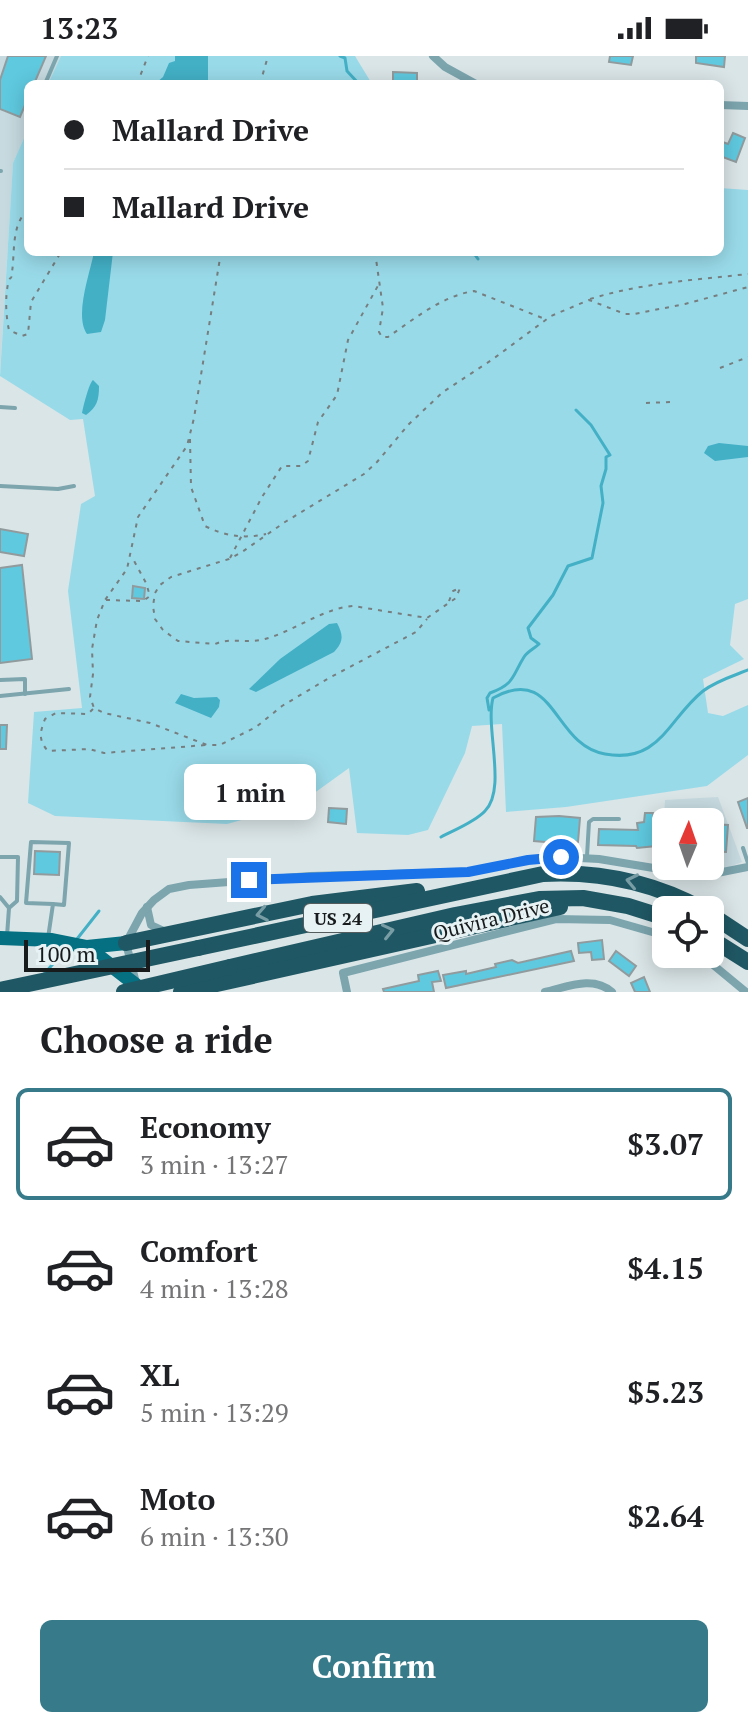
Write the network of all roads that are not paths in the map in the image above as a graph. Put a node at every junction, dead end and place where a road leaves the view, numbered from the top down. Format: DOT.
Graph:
graph roads {
  1 [pos="57,56"];
  2 [pos="433,56"];
  3 [pos="47,80"];
  4 [pos="469,80"];
  5 [pos="724,105"];
  6 [pos="748,106"];
  7 [pos="0,407"];
  8 [pos="15,408"];
  9 [pos="0,486"];
  10 [pos="74,486"];
  11 [pos="0,680"];
  12 [pos="69,689"];
  13 [pos="25,694"];
  14 [pos="0,696"];
  15 [pos="619,819"];
  16 [pos="743,848"];
  17 [pos="0,857"];
  18 [pos="587,858"];
  19 [pos="748,865"];
  20 [pos="652,867"];
  21 [pos="724,871"];
  22 [pos="478,887"];
  23 [pos="674,896"];
  24 [pos="1,899"];
  25 [pos="609,902"];
  26 [pos="53,904"];
  27 [pos="147,907"];
  28 [pos="9,908"];
  29 [pos="652,914"];
  30 [pos="724,923"];
  31 [pos="652,932"];
  32 [pos="168,933"];
  33 [pos="4,938"];
  34 [pos="748,939"];
  35 [pos="50,940"];
  36 [pos="724,947"];
  37 [pos="92,950"];
  38 [pos="128,951"];
  39 [pos="748,962"];
  40 [pos="717,968"];
  41 [pos="0,990"];
  42 [pos="132,990"];
  43 [pos="163,992"];
  44 [pos="181,992"];
  45 [pos="347,992"];
  46 [pos="545,992"];
  47 [pos="612,992"];
  48 [pos="746,992"];
  1 -- 3 [label="lane"];
  2 -- 4 [label="street"];
  5 -- 6 [label="street"];
  7 -- 8 [label="lane"];
  9 -- 10 [label="lane"];
  11 -- 13 [label="lane"];
  12 -- 13 [label="lane"];
  13 -- 14 [label="lane"];
  15 -- 18 [label="lane"];
  16 -- 19 [label="lane"];
  17 -- 28 [label="lane"];
  18 -- 20 [label="street"];
  18 -- 27 [label="street"];
  19 -- 21 [label="street"];
  23 -- 22 [label="highway, US 24, one-way"];
  22 -- 32 [label="highway, one-way"];
  22 -- 41 [label="highway, US 24, bridge"];
  24 -- 28 [label="lane"];
  25 -- 29 [label="highway, US 24"];
  42 -- 25 [label="highway, US 24, one-way, bridge"];
  25 -- 44 [label="highway"];
  26 -- 26 [label="lane"];
  26 -- 35 [label="lane"];
  27 -- 32 [label="street"];
  27 -- 38 [label="street"];
  28 -- 33 [label="lane"];
  30 -- 34 [label="highway"];
  31 -- 45 [label="street, Quivira Drive"];
  32 -- 38 [label="highway"];
  33 -- 35 [label="main road"];
  35 -- 37 [label="main road"];
  36 -- 39 [label="highway"];
  37 -- 38 [label="main road"];
  37 -- 42 [label="main road"];
  38 -- 42 [label="street"];
  40 -- 48 [label="street"];
  42 -- 43 [label="highway"];
  46 -- 47 [label="street"];
}
